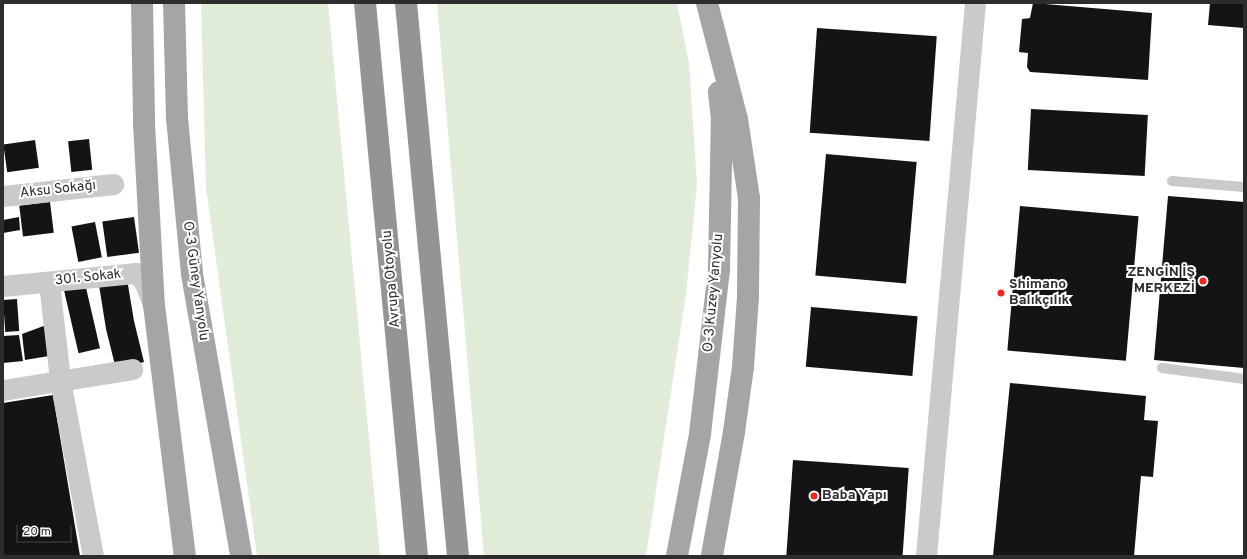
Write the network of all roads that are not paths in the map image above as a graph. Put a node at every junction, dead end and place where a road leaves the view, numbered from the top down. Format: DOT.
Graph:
graph roads {
  1 [pos="142,3"];
  2 [pos="174,3"];
  3 [pos="365,3"];
  4 [pos="406,3"];
  5 [pos="707,3"];
  6 [pos="975,3"];
  7 [pos="713,27"];
  8 [pos="1172,181"];
  9 [pos="113,184"];
  10 [pos="1244,187"];
  11 [pos="3,196"];
  12 [pos="49,283"];
  13 [pos="3,286"];
  14 [pos="154,305"];
  15 [pos="1162,368"];
  16 [pos="132,369"];
  17 [pos="1244,379"];
  18 [pos="60,380"];
  19 [pos="3,390"];
  20 [pos="220,433"];
  21 [pos="93,556"];
  22 [pos="185,556"];
  23 [pos="229,556"];
  24 [pos="241,556"];
  25 [pos="417,556"];
  26 [pos="458,556"];
  27 [pos="677,556"];
  28 [pos="712,556"];
  29 [pos="926,556"];
  1 -- 14 [label="main road"];
  2 -- 20 [label="main road, O-3 Güney Yanyolu"];
  3 -- 25 [label="highway, Avrupa Otoyolu"];
  4 -- 26 [label="highway"];
  5 -- 7 [label="main road"];
  6 -- 29 [label="street"];
  7 -- 27 [label="main road, O-3 Kuzey Yanyolu"];
  7 -- 28 [label="main road"];
  8 -- 10 [label="lane"];
  9 -- 11 [label="street, Aksu Sokağı"];
  12 -- 13 [label="street, 301. Sokak"];
  12 -- 14 [label="street, 301. Sokak"];
  12 -- 18 [label="street"];
  14 -- 22 [label="main road"];
  15 -- 17 [label="lane"];
  16 -- 18 [label="street"];
  18 -- 19 [label="street"];
  18 -- 21 [label="street"];
  20 -- 23 [label="main road"];
  20 -- 24 [label="main road, O-3 Güney Yanyolu"];
}
